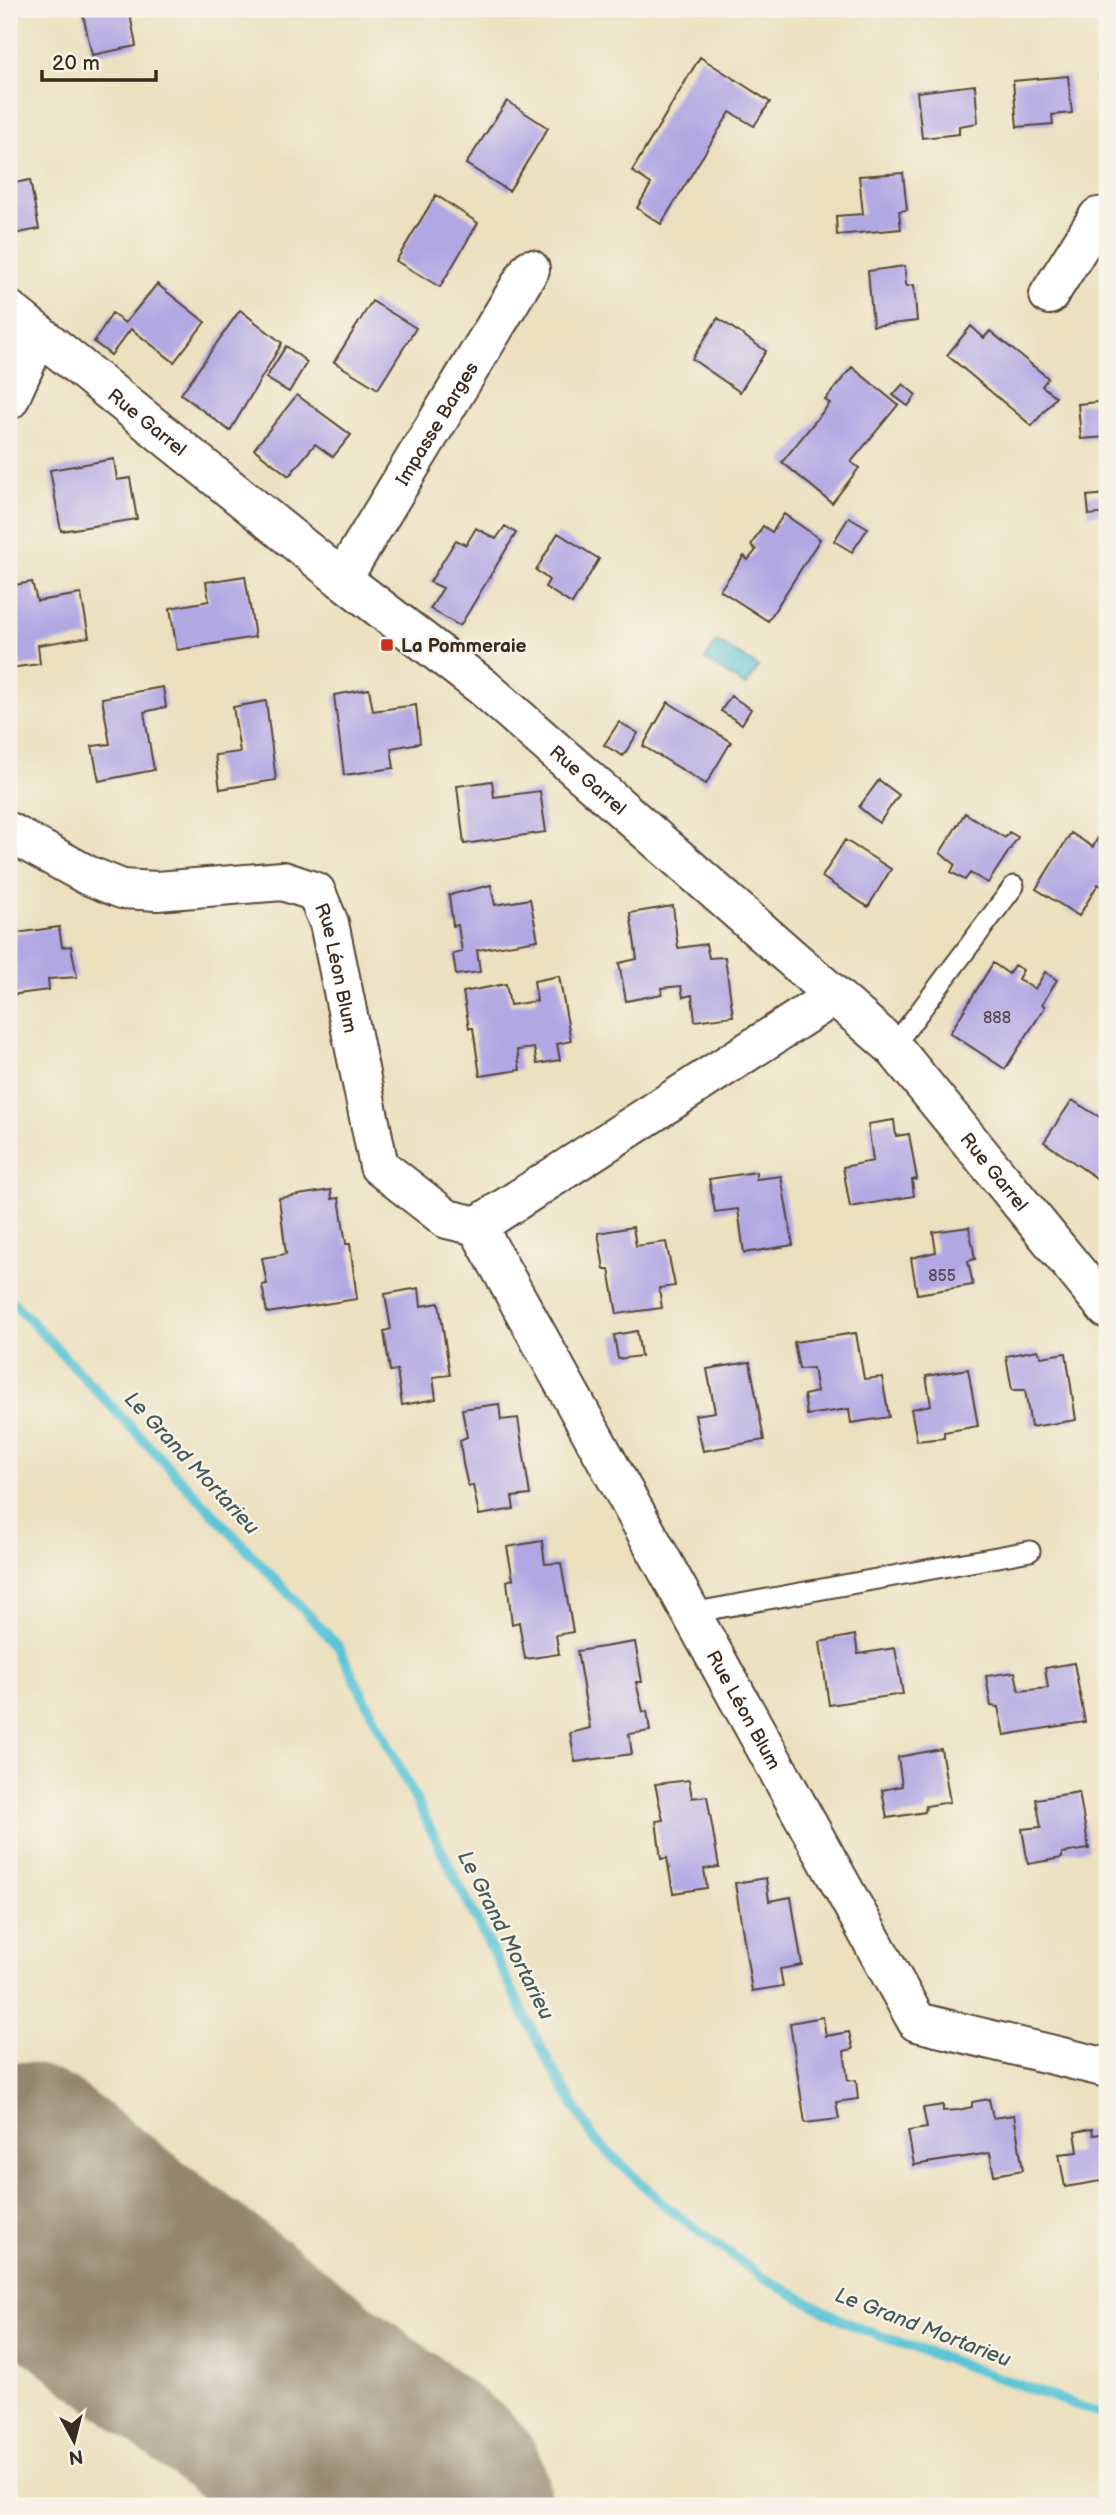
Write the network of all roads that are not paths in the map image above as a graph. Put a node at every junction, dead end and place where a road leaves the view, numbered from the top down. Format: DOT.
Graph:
graph roads {
  1 [pos="1107,216"];
  2 [pos="530,269"];
  3 [pos="1049,295"];
  4 [pos="9,310"];
  5 [pos="39,334"];
  6 [pos="9,400"];
  7 [pos="342,579"];
  8 [pos="9,832"];
  9 [pos="1014,886"];
  10 [pos="831,994"];
  11 [pos="893,1047"];
  12 [pos="477,1226"];
  13 [pos="1107,1309"];
  14 [pos="1030,1551"];
  15 [pos="691,1613"];
  16 [pos="1107,2068"];
  1 -- 3 [label="street"];
  2 -- 7 [label="street, Impasse Barges"];
  4 -- 5 [label="street, Rue Garrel"];
  5 -- 6 [label="street"];
  5 -- 7 [label="street, Rue Garrel"];
  7 -- 10 [label="street, Rue Garrel"];
  8 -- 12 [label="street, Rue Léon Blum"];
  9 -- 11 [label="lane"];
  10 -- 11 [label="street, Rue Garrel"];
  10 -- 12 [label="street"];
  11 -- 13 [label="street, Rue Garrel"];
  12 -- 15 [label="street, Rue Léon Blum"];
  14 -- 15 [label="lane"];
  15 -- 16 [label="street, Rue Léon Blum"];
}
